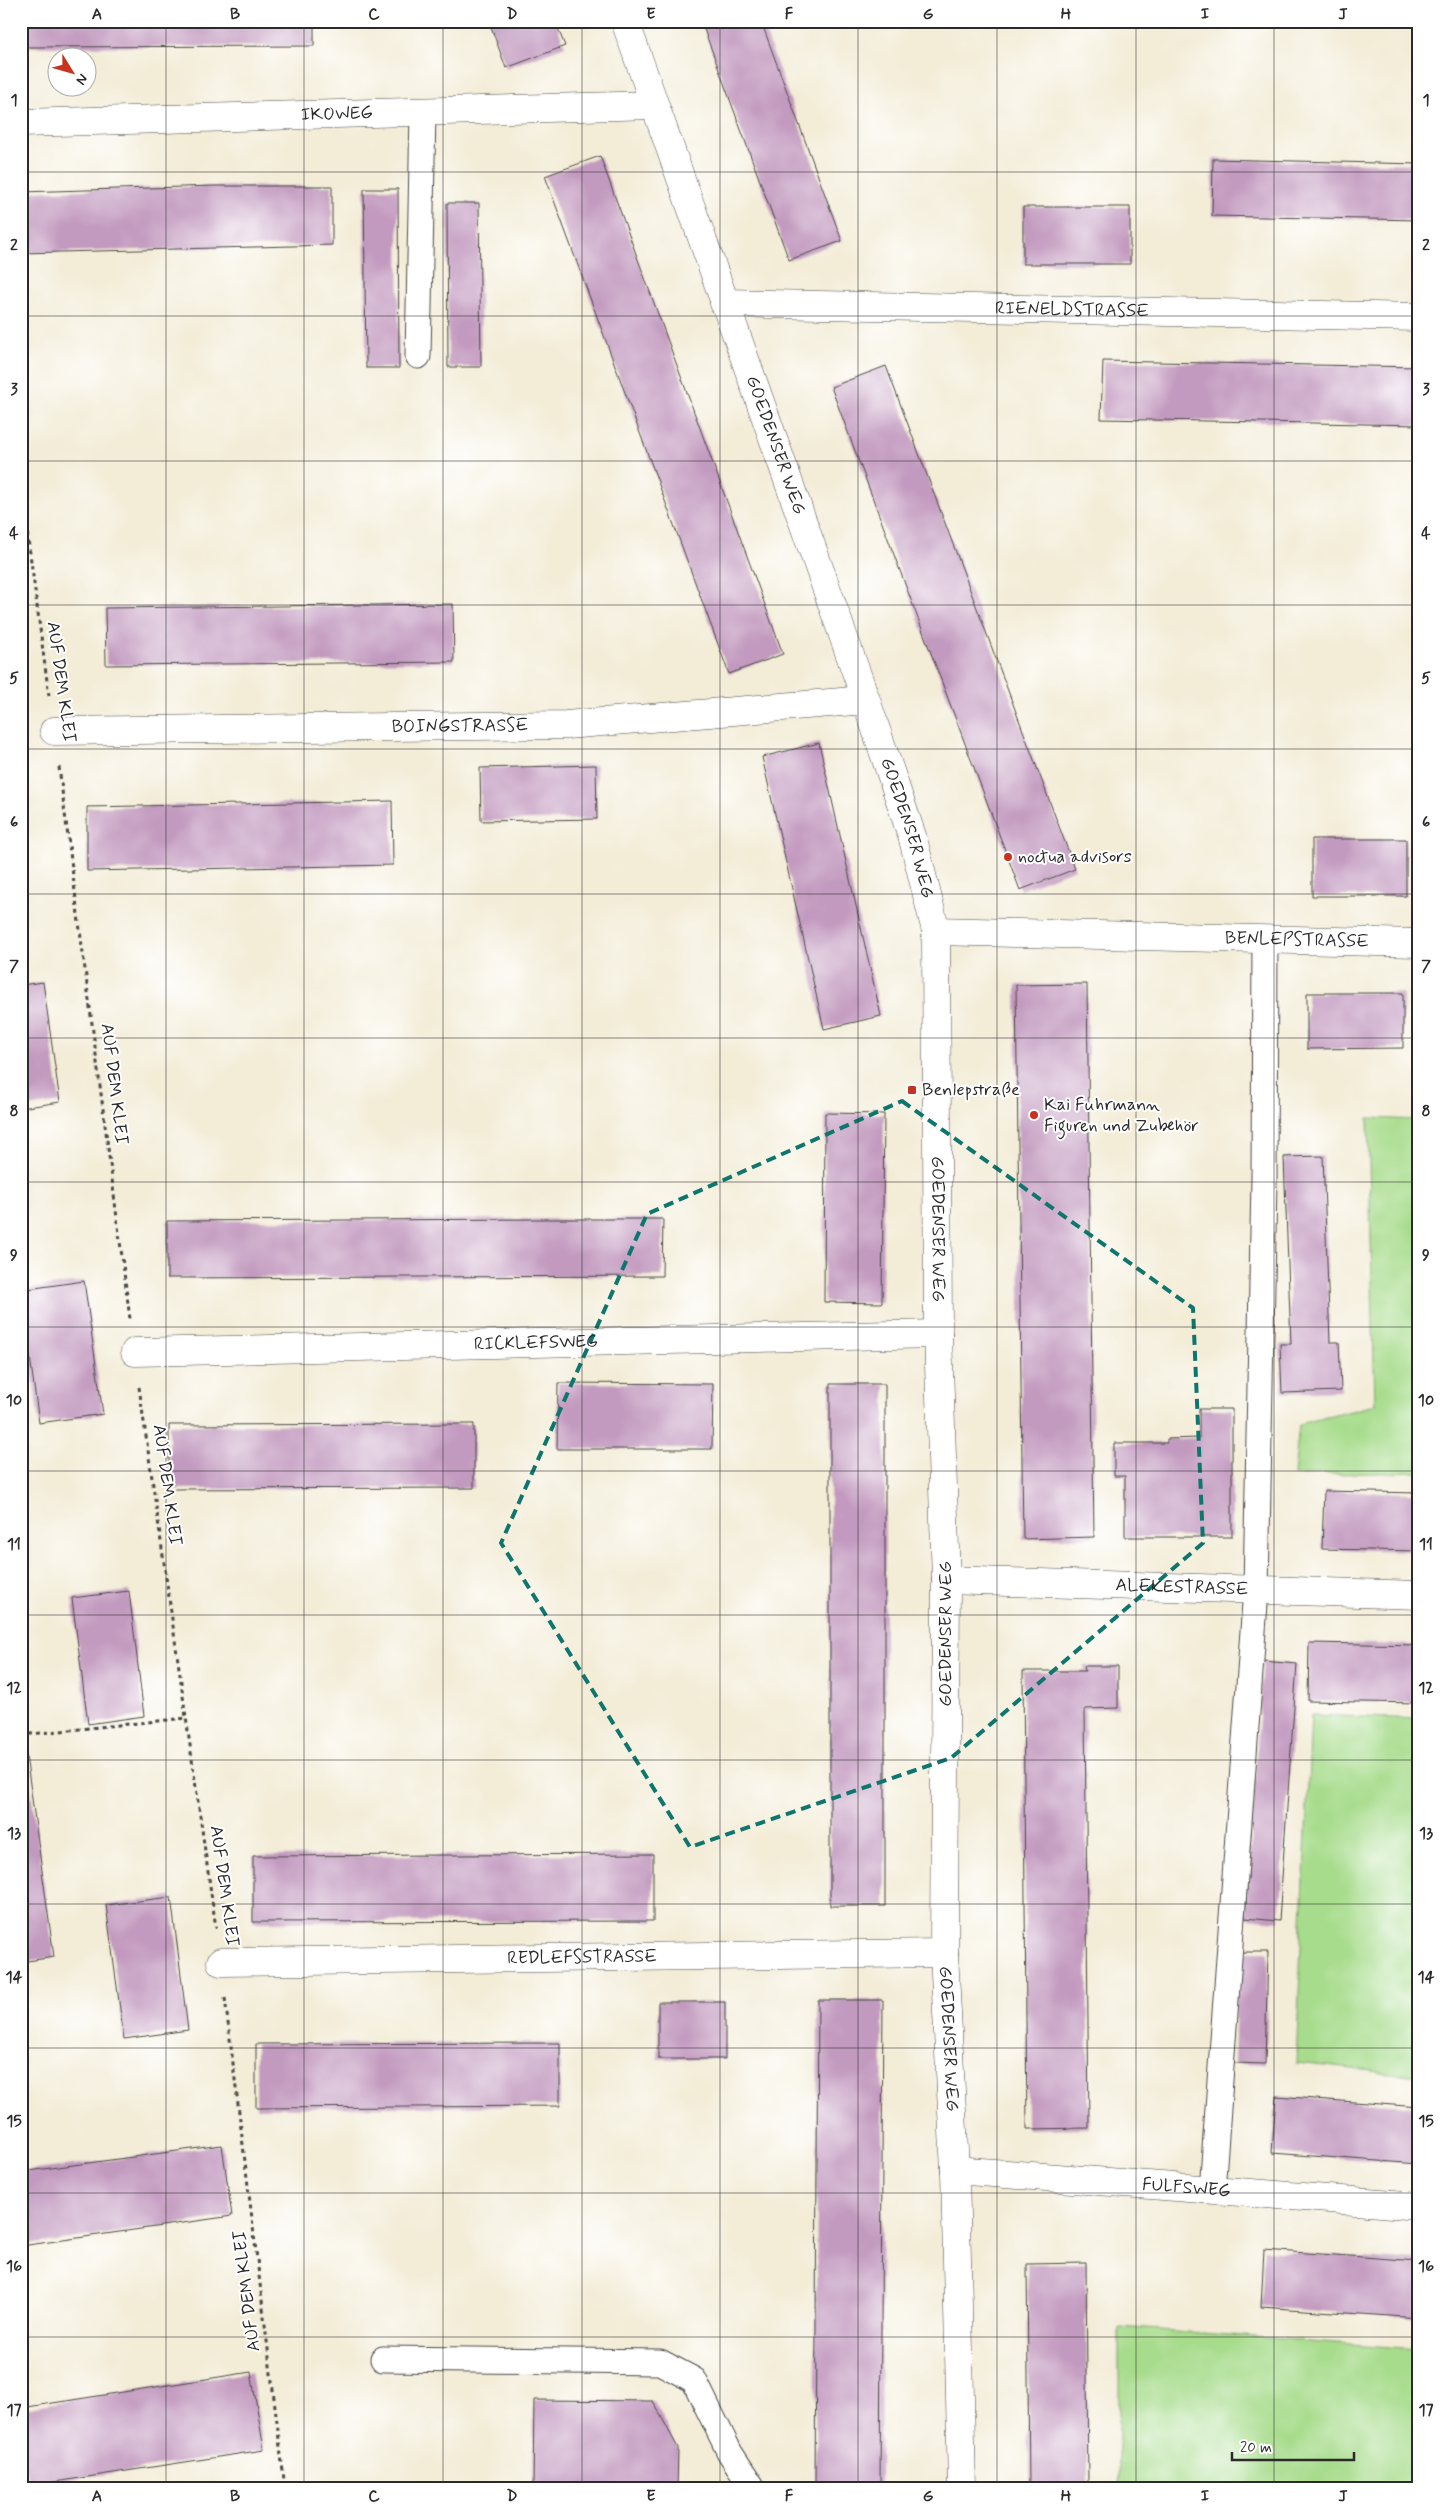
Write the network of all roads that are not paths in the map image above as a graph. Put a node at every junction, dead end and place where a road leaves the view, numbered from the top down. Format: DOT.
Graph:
graph roads {
  1 [pos="625,21"];
  2 [pos="654,105"];
  3 [pos="423,112"];
  4 [pos="21,124"];
  5 [pos="724,303"];
  6 [pos="1419,317"];
  7 [pos="418,356"];
  8 [pos="866,700"];
  9 [pos="54,731"];
  10 [pos="936,931"];
  11 [pos="1265,939"];
  12 [pos="1419,943"];
  13 [pos="938,1334"];
  14 [pos="134,1352"];
  15 [pos="946,1580"];
  16 [pos="1256,1590"];
  17 [pos="1419,1595"];
  18 [pos="944,1953"];
  19 [pos="221,1962"];
  20 [pos="954,2170"];
  21 [pos="1212,2190"];
  22 [pos="1419,2206"];
  23 [pos="383,2359"];
  24 [pos="753,2488"];
  25 [pos="962,2488"];
  1 -- 2 [label="street, GOEDENSER WEG"];
  2 -- 3 [label="street, IKOWEG"];
  2 -- 5 [label="street, GOEDENSER WEG"];
  3 -- 4 [label="street, IKOWEG"];
  3 -- 7 [label="lane"];
  5 -- 6 [label="street, RIENELDSTRASSE"];
  5 -- 8 [label="street, GOEDENSER WEG"];
  8 -- 9 [label="street, BOINGSTRASSE"];
  8 -- 10 [label="street, GOEDENSER WEG"];
  10 -- 11 [label="street, BENLEPSTRASSE"];
  10 -- 13 [label="street, GOEDENSER WEG"];
  11 -- 12 [label="street, BENLEPSTRASSE"];
  11 -- 16 [label="lane"];
  13 -- 14 [label="street, RICKLEFSWEG"];
  13 -- 15 [label="street, GOEDENSER WEG"];
  15 -- 16 [label="street, ALEKESTRASSE"];
  15 -- 18 [label="street, GOEDENSER WEG"];
  16 -- 17 [label="street, ALEKESTRASSE"];
  16 -- 21 [label="lane"];
  18 -- 19 [label="street, REDLEFSSTRASSE"];
  18 -- 20 [label="street, GOEDENSER WEG"];
  20 -- 21 [label="street, FULFSWEG"];
  20 -- 25 [label="street, GOEDENSER WEG"];
  21 -- 22 [label="street, FULFSWEG"];
  23 -- 24 [label="lane"];
}
